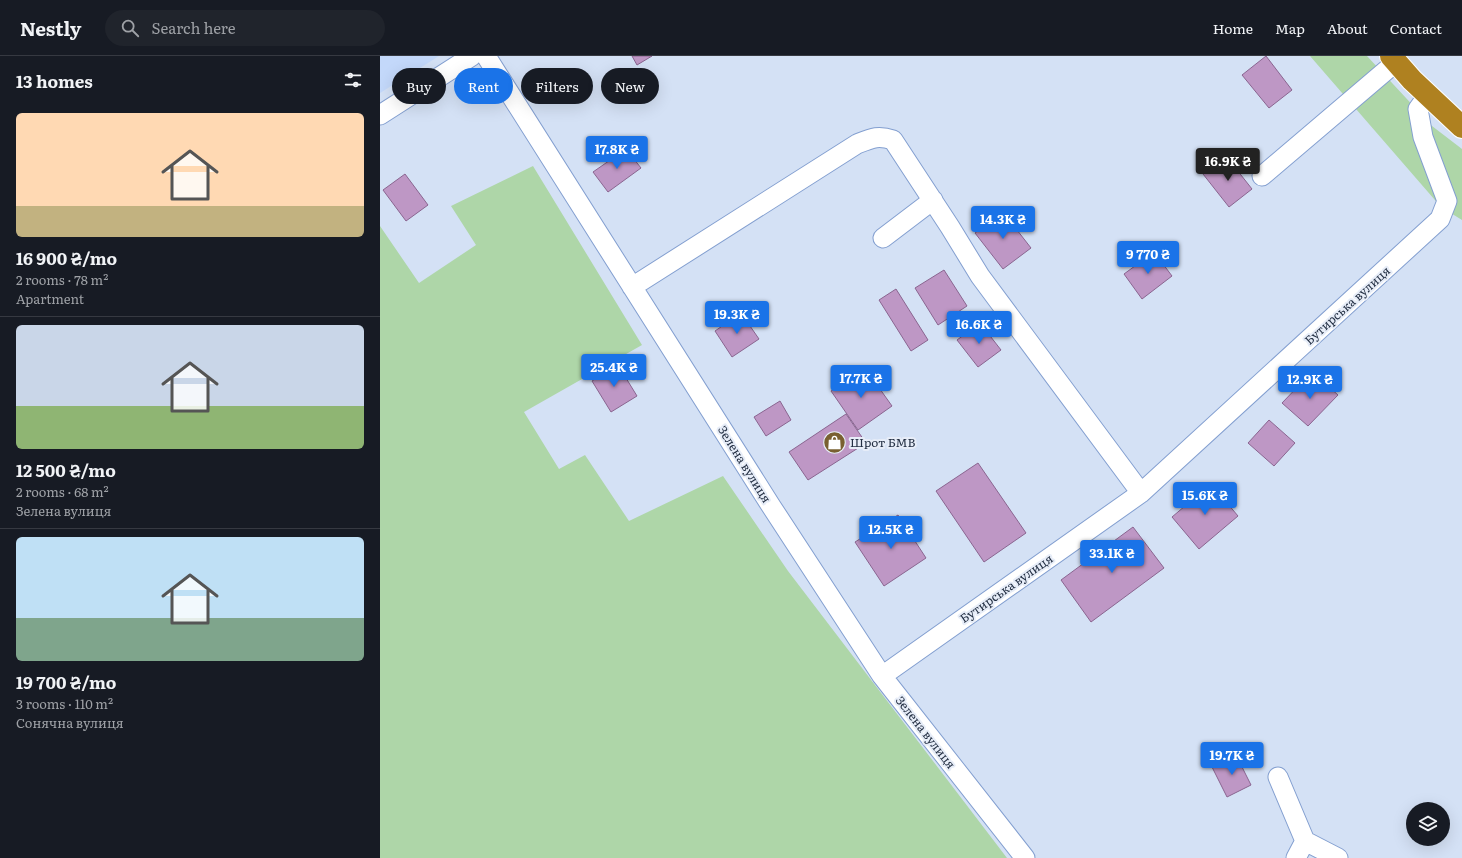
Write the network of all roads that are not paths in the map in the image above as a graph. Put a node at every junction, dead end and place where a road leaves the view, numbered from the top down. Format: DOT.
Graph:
graph roads {
  1 [pos="472,56"];
  2 [pos="486,56"];
  3 [pos="1394,59"];
  4 [pos="1428,95"];
  5 [pos="380,115"];
  6 [pos="1462,127"];
  7 [pos="1262,176"];
  8 [pos="933,200"];
  9 [pos="883,238"];
  10 [pos="632,287"];
  11 [pos="1141,493"];
  12 [pos="882,676"];
  13 [pos="1278,778"];
  14 [pos="1305,841"];
  15 [pos="1025,858"];
  16 [pos="1296,858"];
  17 [pos="1338,858"];
  1 -- 5 [label="street"];
  2 -- 10 [label="street, Зелена вулиця"];
  3 -- 4 [label="highway"];
  3 -- 7 [label="street"];
  4 -- 6 [label="highway"];
  4 -- 11 [label="street, Бутирська вулиця"];
  8 -- 9 [label="street"];
  8 -- 10 [label="street"];
  8 -- 11 [label="street"];
  10 -- 12 [label="street, Зелена вулиця"];
  11 -- 12 [label="street, Бутирська вулиця"];
  12 -- 15 [label="street, Зелена вулиця"];
  13 -- 14 [label="street"];
  14 -- 16 [label="street"];
  14 -- 17 [label="street"];
}
